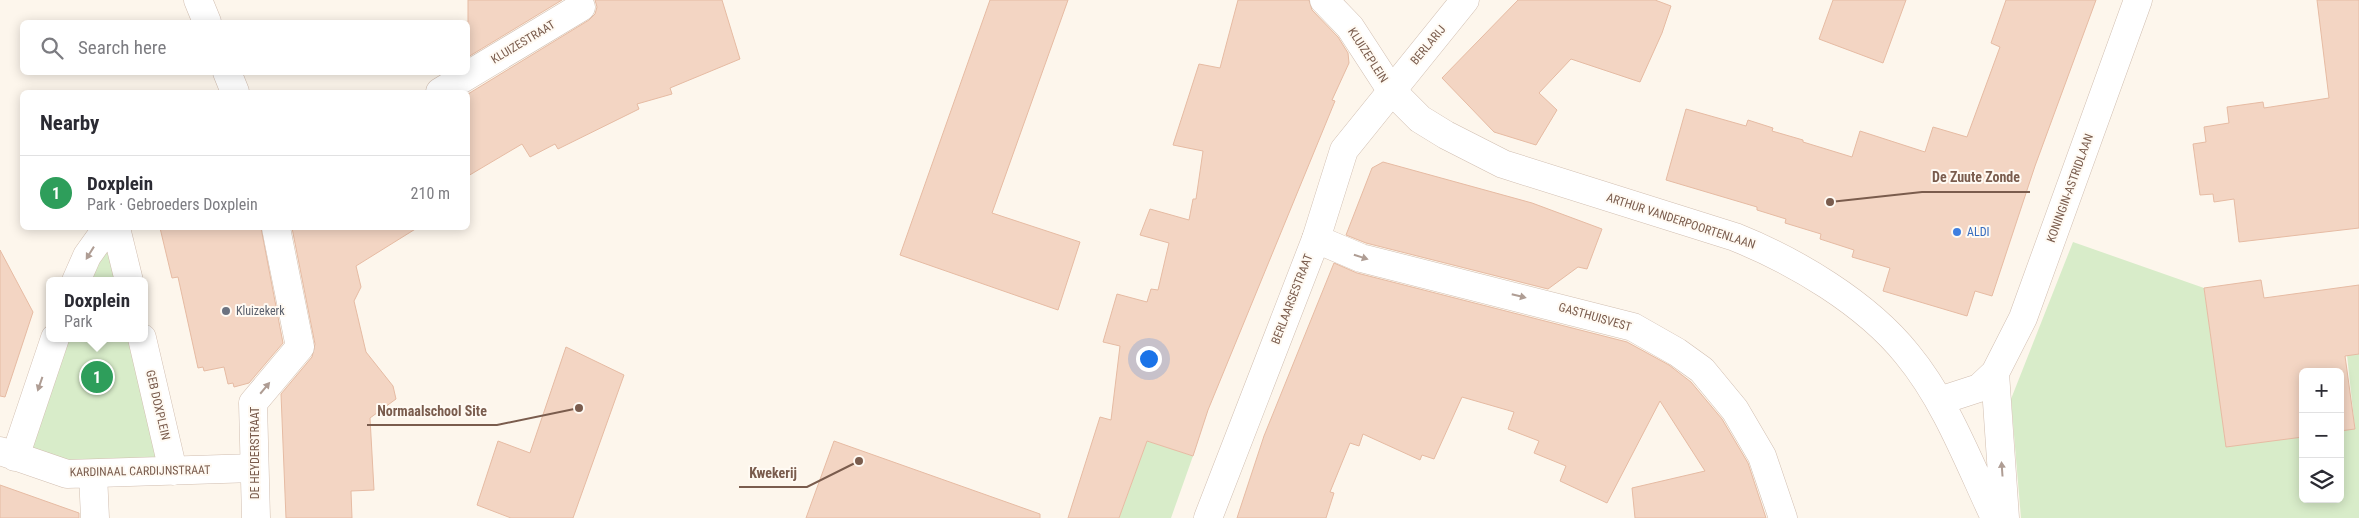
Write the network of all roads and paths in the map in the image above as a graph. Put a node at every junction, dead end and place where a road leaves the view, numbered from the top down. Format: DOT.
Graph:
graph roads {
  1 [pos="198,0"];
  2 [pos="1324,0"];
  3 [pos="1465,0"];
  4 [pos="2138,0"];
  5 [pos="581,7"];
  6 [pos="206,20"];
  7 [pos="470,74"];
  8 [pos="228,75"];
  9 [pos="468,75"];
  10 [pos="234,90"];
  11 [pos="443,90"];
  12 [pos="1391,90"];
  13 [pos="106,230"];
  14 [pos="116,230"];
  15 [pos="276,230"];
  16 [pos="1316,239"];
  17 [pos="78,277"];
  18 [pos="128,277"];
  19 [pos="53,342"];
  20 [pos="143,342"];
  21 [pos="1995,372"];
  22 [pos="1939,401"];
  23 [pos="8,454"];
  24 [pos="254,468"];
  25 [pos="173,471"];
  26 [pos="92,474"];
  27 [pos="95,518"];
  28 [pos="256,518"];
  29 [pos="1208,518"];
  30 [pos="1783,518"];
  31 [pos="1995,518"];
  32 [pos="2005,518"];
  1 -- 6 [label="street"];
  2 -- 12 [label="street, KLUIZEPLEIN"];
  3 -- 12 [label="street, BERLARIJ"];
  4 -- 21 [label="street, KONINGIN-ASTRIDLAAN"];
  5 -- 7 [label="street, KLUIZESTRAAT"];
  8 -- 10 [label="street"];
  9 -- 11 [label="street, KLUIZESTRAAT"];
  12 -- 16 [label="street, BERLAARSESTRAAT"];
  12 -- 22 [label="street, ARTHUR VANDERPOORTENLAAN"];
  13 -- 17 [label="street, one-way"];
  14 -- 18 [label="street"];
  24 -- 15 [label="street, DE HEYDERSTRAAT, one-way"];
  16 -- 29 [label="street, BERLAARSESTRAAT"];
  16 -- 30 [label="street, GASTHUISVEST, one-way"];
  19 -- 23 [label="street, one-way"];
  20 -- 25 [label="street, GEB DOXPLEIN"];
  21 -- 22 [label="street"];
  32 -- 21 [label="street, one-way"];
  22 -- 31 [label="street, ARTHUR VANDERPOORTENLAAN"];
  23 -- 26 [label="street, KARDINAAL CARDIJNSTRAAT"];
  24 -- 25 [label="street, KARDINAAL CARDIJNSTRAAT"];
  24 -- 28 [label="street, DE HEYDERSTRAAT"];
  25 -- 26 [label="street, KARDINAAL CARDIJNSTRAAT"];
  26 -- 27 [label="street"];
}
